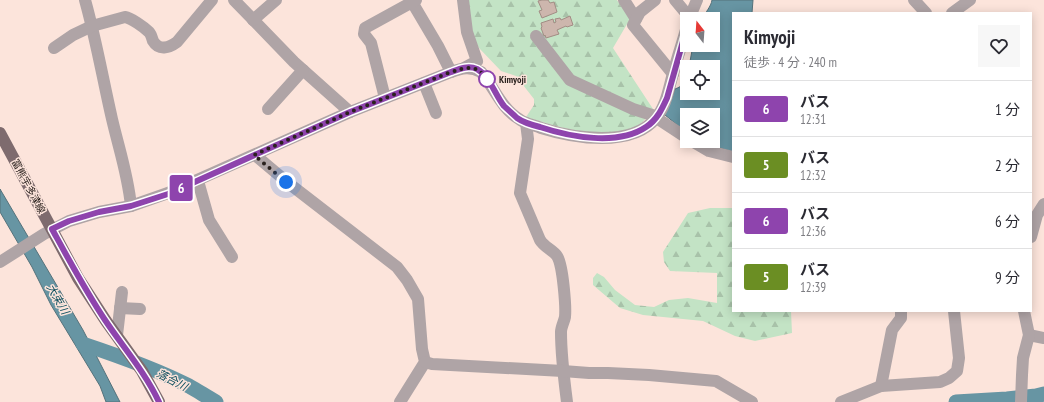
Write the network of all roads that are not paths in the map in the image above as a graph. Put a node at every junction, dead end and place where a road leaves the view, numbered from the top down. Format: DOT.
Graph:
graph roads {
  1 [pos="85,0"];
  2 [pos="212,0"];
  3 [pos="276,0"];
  4 [pos="462,0"];
  5 [pos="624,0"];
  6 [pos="655,0"];
  7 [pos="675,0"];
  8 [pos="697,0"];
  9 [pos="914,0"];
  10 [pos="970,0"];
  11 [pos="238,1"];
  12 [pos="414,1"];
  13 [pos="683,12"];
  14 [pos="692,12"];
  15 [pos="925,12"];
  16 [pos="953,12"];
  17 [pos="636,19"];
  18 [pos="253,20"];
  19 [pos="92,26"];
  20 [pos="536,36"];
  21 [pos="54,48"];
  22 [pos="680,51"];
  23 [pos="464,68"];
  24 [pos="303,70"];
  25 [pos="451,72"];
  26 [pos="673,74"];
  27 [pos="424,83"];
  28 [pos="385,98"];
  29 [pos="268,109"];
  30 [pos="350,112"];
  31 [pos="436,113"];
  32 [pos="657,118"];
  33 [pos="526,123"];
  34 [pos="0,132"];
  35 [pos="680,133"];
  36 [pos="703,148"];
  37 [pos="254,155"];
  38 [pos="732,157"];
  39 [pos="198,180"];
  40 [pos="1044,204"];
  41 [pos="131,206"];
  42 [pos="48,232"];
  43 [pos="1032,233"];
  44 [pos="232,257"];
  45 [pos="2,261"];
  46 [pos="122,292"];
  47 [pos="120,308"];
  48 [pos="140,309"];
  49 [pos="901,312"];
  50 [pos="954,312"];
  51 [pos="1024,312"];
  52 [pos="117,335"];
  53 [pos="1029,335"];
  54 [pos="1044,338"];
  55 [pos="425,362"];
  56 [pos="563,371"];
  57 [pos="881,386"];
  58 [pos="1021,398"];
  59 [pos="159,402"];
  60 [pos="400,402"];
  61 [pos="567,402"];
  62 [pos="752,402"];
  63 [pos="842,402"];
  1 -- 19 [label="street"];
  2 -- 19 [label="street"];
  3 -- 18 [label="street"];
  4 -- 23 [label="street"];
  5 -- 17 [label="street"];
  6 -- 17 [label="street"];
  7 -- 13 [label="street"];
  8 -- 14 [label="street"];
  9 -- 15 [label="street"];
  10 -- 16 [label="street"];
  11 -- 18 [label="street"];
  12 -- 25 [label="street"];
  12 -- 28 [label="street"];
  17 -- 26 [label="street"];
  18 -- 24 [label="street"];
  19 -- 21 [label="street"];
  19 -- 41 [label="street"];
  20 -- 32 [label="street"];
  22 -- 26 [label="street"];
  23 -- 25 [label="street"];
  23 -- 33 [label="street"];
  24 -- 29 [label="street"];
  24 -- 30 [label="street"];
  25 -- 27 [label="street"];
  26 -- 32 [label="street"];
  27 -- 28 [label="street"];
  27 -- 31 [label="street"];
  28 -- 30 [label="street"];
  30 -- 37 [label="street"];
  32 -- 33 [label="street"];
  32 -- 35 [label="street"];
  33 -- 56 [label="street"];
  34 -- 42 [label="main road, 富熊宇多津線"];
  36 -- 38 [label="street"];
  37 -- 39 [label="street"];
  37 -- 55 [label="street"];
  39 -- 41 [label="street"];
  39 -- 44 [label="street"];
  40 -- 43 [label="street"];
  41 -- 42 [label="street"];
  42 -- 45 [label="street"];
  42 -- 52 [label="main road, 富熊宇多津線"];
  46 -- 47 [label="street"];
  47 -- 48 [label="street"];
  47 -- 52 [label="street"];
  49 -- 57 [label="street"];
  50 -- 57 [label="street"];
  51 -- 53 [label="street"];
  52 -- 59 [label="main road, 富熊宇多津線"];
  53 -- 54 [label="street"];
  53 -- 58 [label="street"];
  55 -- 56 [label="street"];
  55 -- 60 [label="street"];
  56 -- 61 [label="street"];
  56 -- 62 [label="street"];
  57 -- 63 [label="street"];
}
